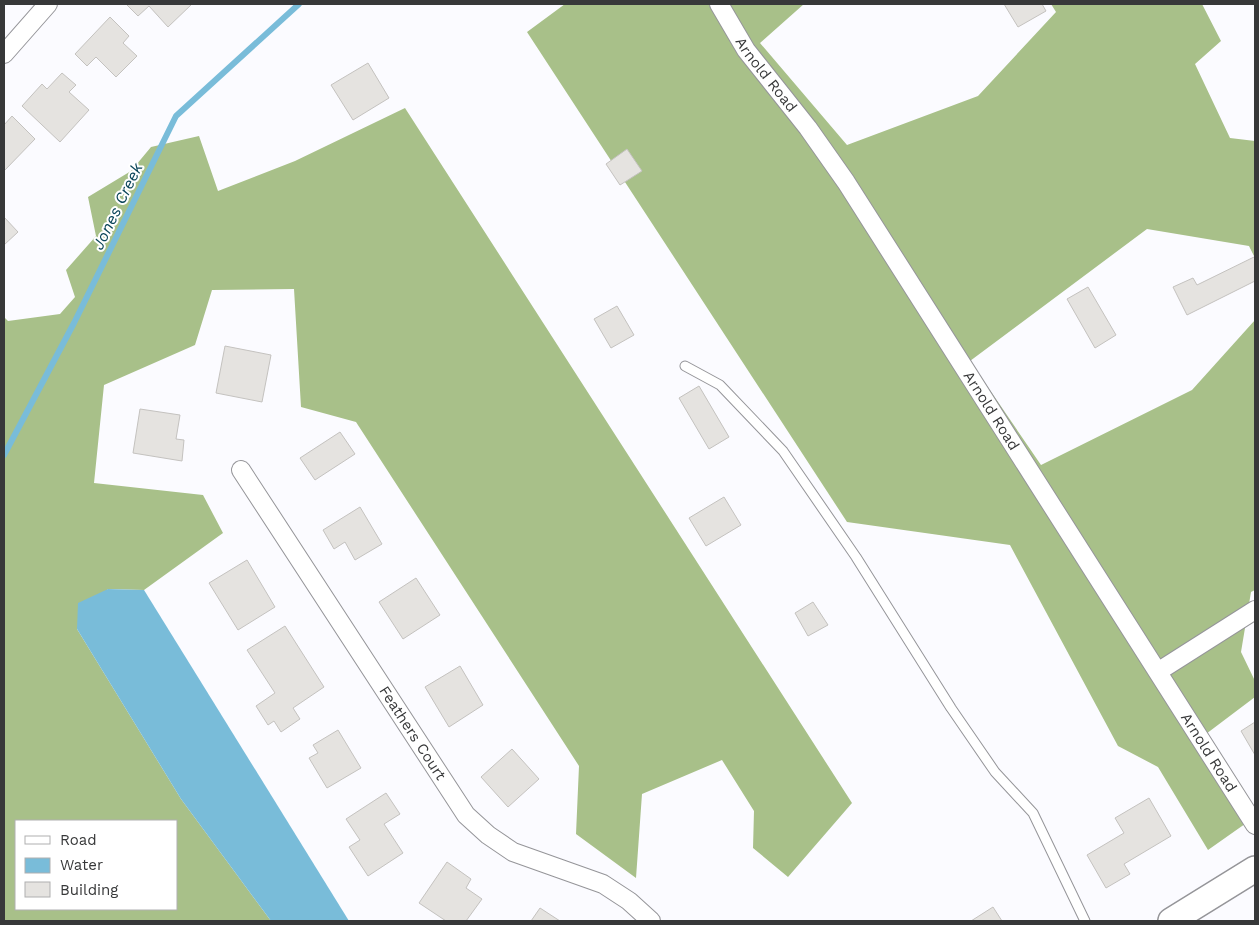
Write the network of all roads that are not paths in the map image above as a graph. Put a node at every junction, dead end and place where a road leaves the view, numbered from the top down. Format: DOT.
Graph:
graph roads {
  1 [pos="48,4"];
  2 [pos="719,4"];
  3 [pos="4,54"];
  4 [pos="685,366"];
  5 [pos="242,470"];
  6 [pos="1255,610"];
  7 [pos="1159,671"];
  8 [pos="1255,825"];
  9 [pos="1255,869"];
  10 [pos="651,921"];
  11 [pos="1085,921"];
  12 [pos="1171,921"];
  1 -- 3 [label="street"];
  2 -- 7 [label="street, Arnold Road"];
  4 -- 11 [label="lane"];
  5 -- 10 [label="street, Feathers Court"];
  6 -- 7 [label="street"];
  7 -- 8 [label="street, Arnold Road"];
  9 -- 12 [label="street"];
}
